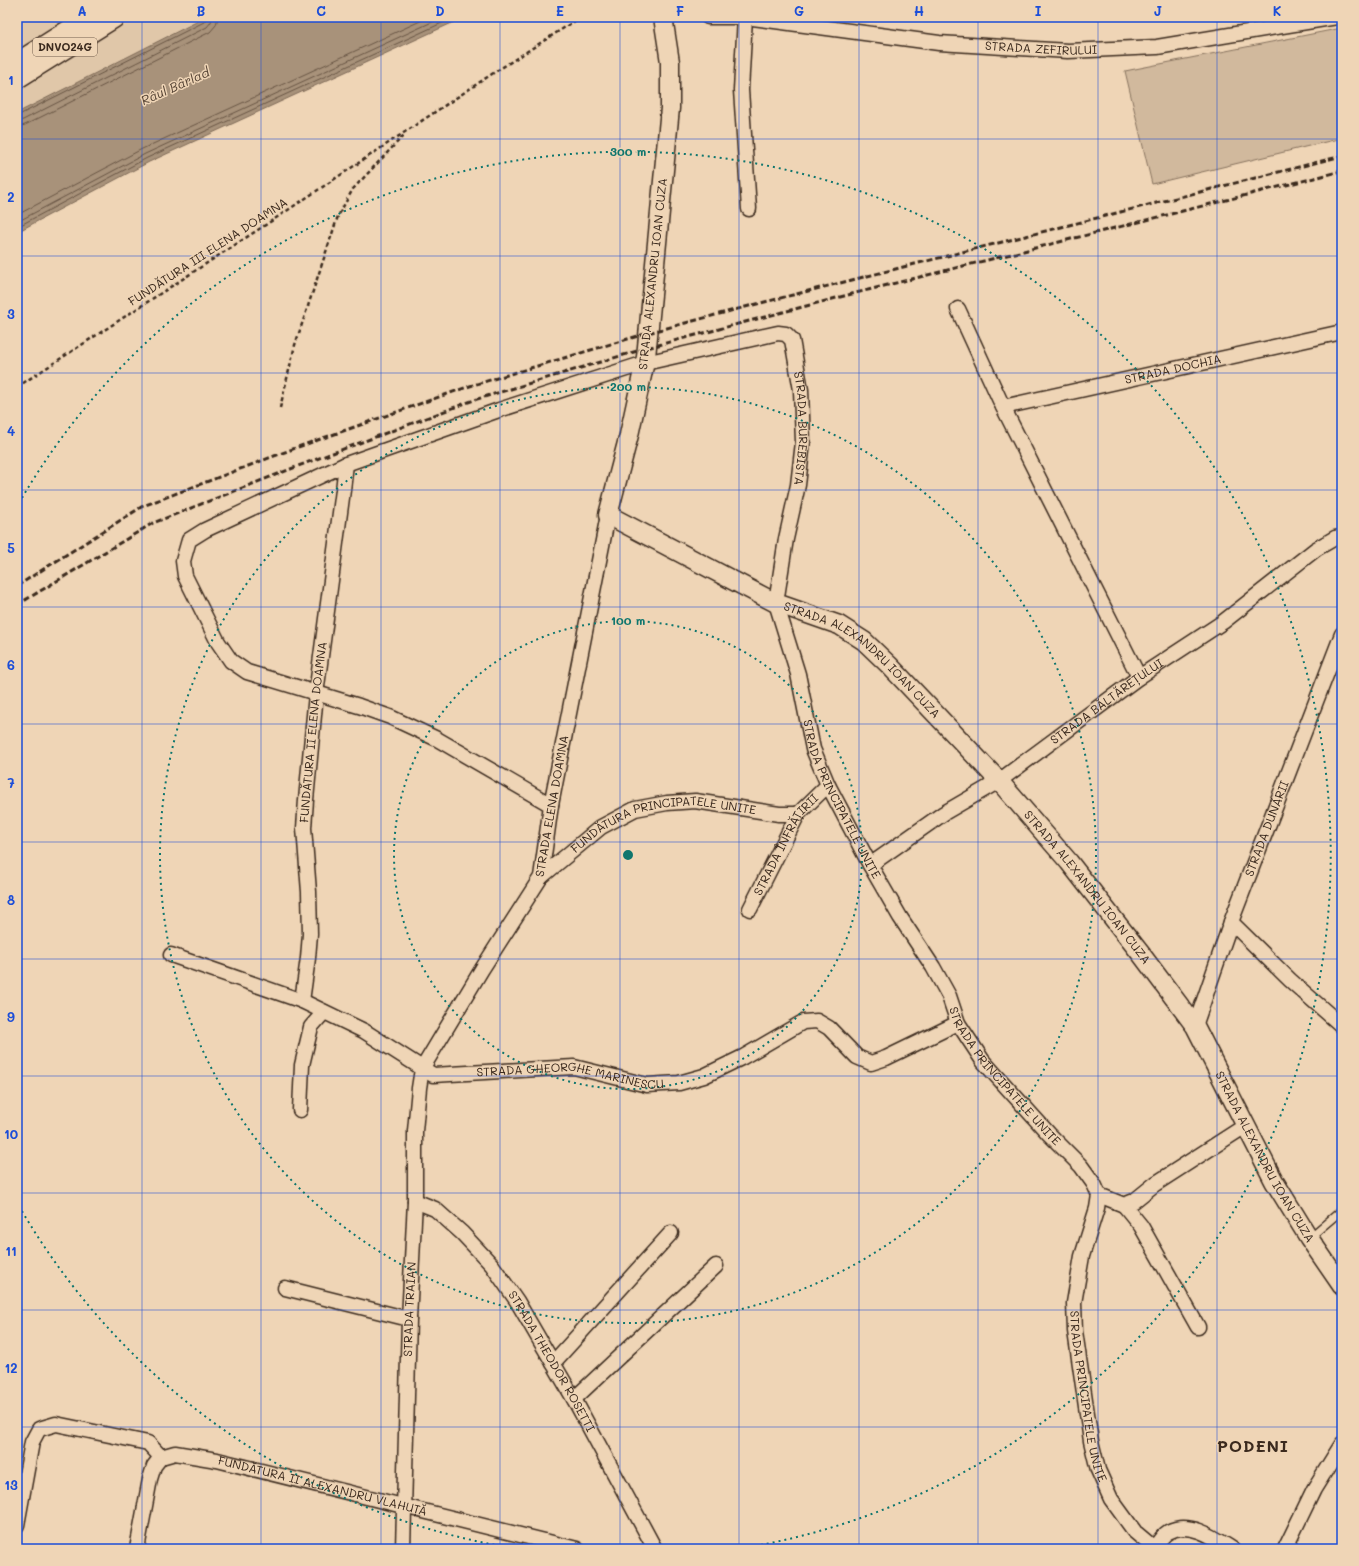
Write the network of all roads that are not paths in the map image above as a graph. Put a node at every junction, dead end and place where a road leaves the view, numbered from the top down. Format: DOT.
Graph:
graph roads {
  1 [pos="88,17"];
  2 [pos="113,17"];
  3 [pos="663,17"];
  4 [pos="708,17"];
  5 [pos="745,17"];
  6 [pos="1337,17"];
  7 [pos="17,62"];
  8 [pos="17,77"];
  9 [pos="748,209"];
  10 [pos="958,310"];
  11 [pos="1342,332"];
  12 [pos="645,363"];
  13 [pos="1003,407"];
  14 [pos="346,464"];
  15 [pos="608,514"];
  16 [pos="1342,537"];
  17 [pos="776,603"];
  18 [pos="1342,634"];
  19 [pos="1139,677"];
  20 [pos="316,694"];
  21 [pos="999,781"];
  22 [pos="828,785"];
  23 [pos="551,805"];
  24 [pos="798,814"];
  25 [pos="870,865"];
  26 [pos="541,877"];
  27 [pos="750,909"];
  28 [pos="1231,922"];
  29 [pos="171,955"];
  30 [pos="302,1001"];
  31 [pos="324,1012"];
  32 [pos="958,1023"];
  33 [pos="1195,1026"];
  34 [pos="1342,1026"];
  35 [pos="422,1069"];
  36 [pos="300,1110"];
  37 [pos="1245,1126"];
  38 [pos="1099,1195"];
  39 [pos="415,1201"];
  40 [pos="1124,1205"];
  41 [pos="1342,1210"];
  42 [pos="671,1233"];
  43 [pos="1309,1238"];
  44 [pos="716,1266"];
  45 [pos="1342,1286"];
  46 [pos="285,1288"];
  47 [pos="409,1319"];
  48 [pos="1198,1327"];
  49 [pos="553,1363"];
  50 [pos="574,1399"];
  51 [pos="1342,1444"];
  52 [pos="161,1457"];
  53 [pos="404,1506"];
  54 [pos="17,1525"];
  55 [pos="137,1549"];
  56 [pos="403,1549"];
  57 [pos="577,1549"];
  58 [pos="655,1549"];
  59 [pos="1154,1549"];
  60 [pos="1232,1549"];
  61 [pos="1285,1549"];
  1 -- 7 [label="street"];
  2 -- 8 [label="highway, DNVO24G"];
  3 -- 12 [label="street, STRADA ALEXANDRU IOAN CUZA"];
  4 -- 5 [label="street, STRADA ZEFIRULUI"];
  5 -- 6 [label="street, STRADA ZEFIRULUI"];
  5 -- 9 [label="street"];
  10 -- 13 [label="street"];
  11 -- 13 [label="street, STRADA DOCHIA"];
  12 -- 14 [label="street"];
  12 -- 15 [label="street, STRADA ALEXANDRU IOAN CUZA"];
  12 -- 17 [label="street, STRADA BUREBISTA"];
  13 -- 19 [label="street"];
  14 -- 20 [label="street, FUNDĂTURA II ELENA DOAMNA"];
  14 -- 20 [label="street"];
  15 -- 17 [label="street, STRADA ALEXANDRU IOAN CUZA"];
  15 -- 23 [label="street, STRADA ELENA DOAMNA"];
  16 -- 19 [label="street, STRADA BĂLTĂREȚULUI"];
  17 -- 21 [label="street, STRADA ALEXANDRU IOAN CUZA"];
  17 -- 22 [label="street, STRADA PRINCIPATELE UNITE"];
  18 -- 28 [label="street, STRADA DUNĂRII"];
  19 -- 21 [label="street, STRADA BĂLTĂREȚULUI"];
  20 -- 23 [label="street"];
  20 -- 30 [label="street, FUNDĂTURA II ELENA DOAMNA"];
  21 -- 25 [label="street, STRADA BĂLTĂREȚULUI"];
  21 -- 33 [label="street, STRADA ALEXANDRU IOAN CUZA"];
  22 -- 24 [label="street, STRADA ÎNFRĂȚIRII"];
  22 -- 25 [label="street, STRADA PRINCIPATELE UNITE"];
  23 -- 26 [label="street, STRADA ELENA DOAMNA"];
  24 -- 26 [label="street, FUNDĂTURA PRINCIPATELE UNITE"];
  24 -- 27 [label="street, STRADA ÎNFRĂȚIRII"];
  25 -- 32 [label="street, STRADA PRINCIPATELE UNITE"];
  26 -- 35 [label="street, STRADA ELENA DOAMNA"];
  28 -- 33 [label="street, STRADA DUNĂRII"];
  28 -- 34 [label="street"];
  29 -- 30 [label="street, STRADA GHEORGHE MARINESCU"];
  30 -- 31 [label="street, STRADA GHEORGHE MARINESCU"];
  31 -- 35 [label="street, STRADA GHEORGHE MARINESCU"];
  31 -- 36 [label="street"];
  32 -- 35 [label="street, STRADA GHEORGHE MARINESCU"];
  32 -- 38 [label="street, STRADA PRINCIPATELE UNITE"];
  33 -- 37 [label="street, STRADA ALEXANDRU IOAN CUZA"];
  35 -- 39 [label="street, STRADA TRAIAN"];
  37 -- 40 [label="street"];
  37 -- 43 [label="street, STRADA ALEXANDRU IOAN CUZA"];
  38 -- 40 [label="street"];
  38 -- 59 [label="street, STRADA PRINCIPATELE UNITE"];
  39 -- 47 [label="street, STRADA TRAIAN"];
  39 -- 49 [label="street, STRADA THEODOR ROSETTI"];
  40 -- 48 [label="street"];
  41 -- 43 [label="lane"];
  42 -- 49 [label="street"];
  43 -- 45 [label="street, STRADA ALEXANDRU IOAN CUZA"];
  44 -- 50 [label="street"];
  46 -- 47 [label="street"];
  47 -- 53 [label="street, STRADA TRAIAN"];
  49 -- 50 [label="street, STRADA THEODOR ROSETTI"];
  50 -- 58 [label="street, STRADA THEODOR ROSETTI"];
  51 -- 61 [label="street"];
  52 -- 53 [label="street, FUNDĂTURA II ALEXANDRU VLAHUȚĂ"];
  52 -- 54 [label="street"];
  52 -- 55 [label="street"];
  53 -- 56 [label="street, STRADA TRAIAN"];
  53 -- 57 [label="street, FUNDĂTURA II ALEXANDRU VLAHUȚĂ"];
  59 -- 60 [label="street"];
}
